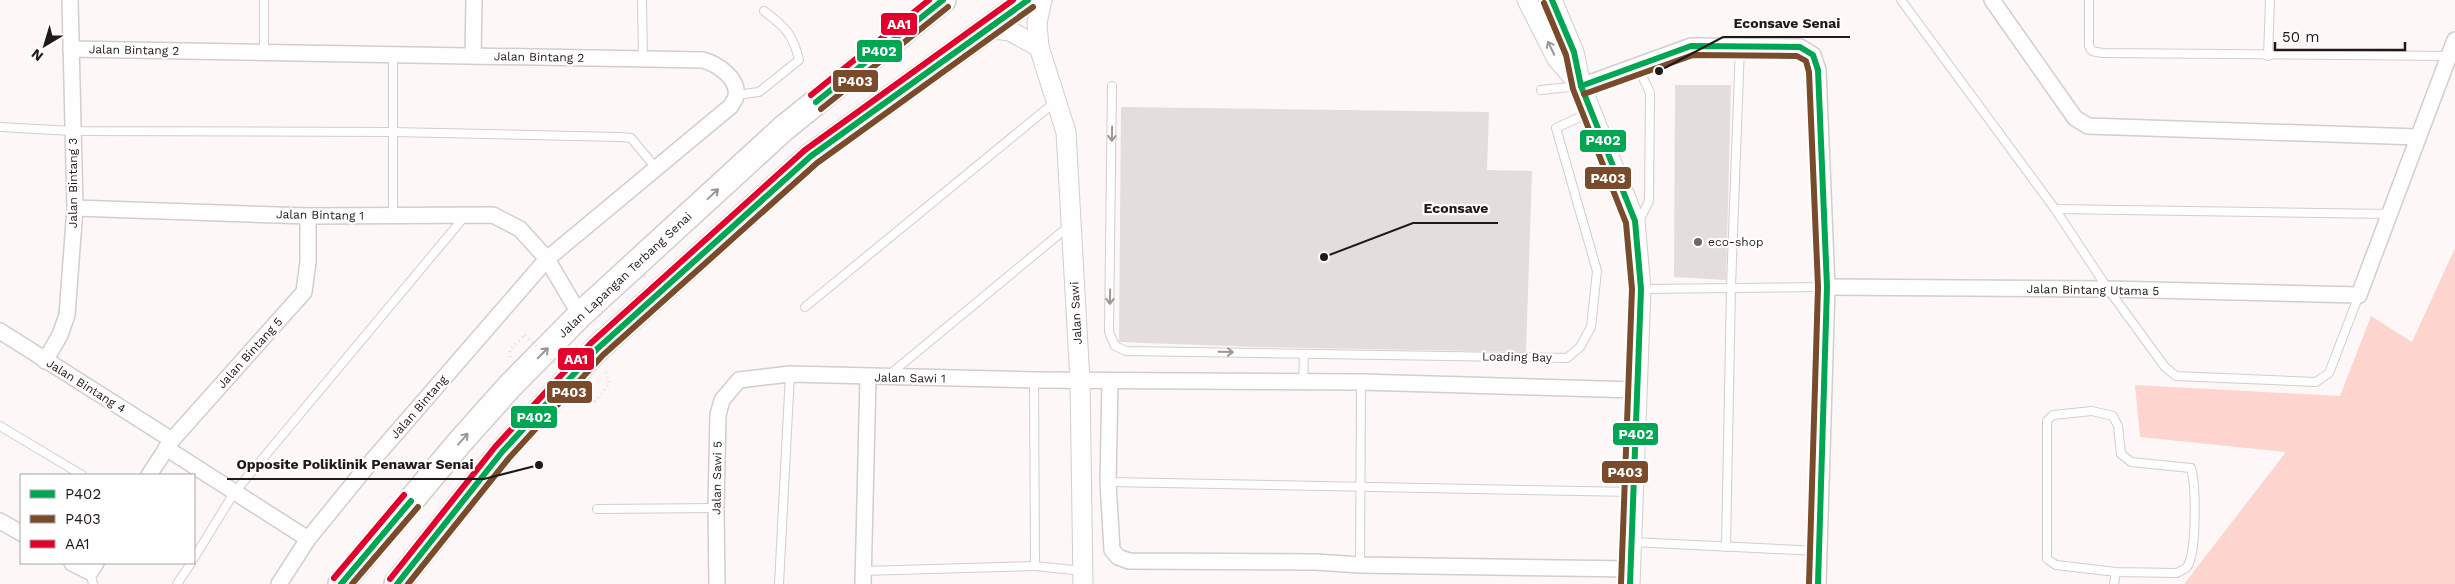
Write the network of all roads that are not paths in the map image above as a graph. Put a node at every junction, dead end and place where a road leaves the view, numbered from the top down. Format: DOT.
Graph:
graph roads {
  1 [pos="70,0"];
  2 [pos="264,0"];
  3 [pos="474,0"];
  4 [pos="642,0"];
  5 [pos="943,0"];
  6 [pos="1028,0"];
  7 [pos="1042,0"];
  8 [pos="1527,0"];
  9 [pos="1552,0"];
  10 [pos="1901,0"];
  11 [pos="1992,0"];
  12 [pos="2089,0"];
  13 [pos="2270,0"];
  14 [pos="764,11"];
  15 [pos="987,28"];
  16 [pos="2455,40"];
  17 [pos="1740,46"];
  18 [pos="1039,47"];
  19 [pos="71,49"];
  20 [pos="264,52"];
  21 [pos="393,54"];
  22 [pos="473,56"];
  23 [pos="2268,56"];
  24 [pos="2450,56"];
  25 [pos="642,59"];
  26 [pos="1637,65"];
  27 [pos="1112,86"];
  28 [pos="1581,86"];
  29 [pos="1541,90"];
  30 [pos="736,95"];
  31 [pos="1056,101"];
  32 [pos="1592,112"];
  33 [pos="0,127"];
  34 [pos="72,131"];
  35 [pos="393,132"];
  36 [pos="2418,137"];
  37 [pos="656,168"];
  38 [pos="75,208"];
  39 [pos="2055,209"];
  40 [pos="467,214"];
  41 [pos="2390,214"];
  42 [pos="393,215"];
  43 [pos="308,216"];
  44 [pos="1071,224"];
  45 [pos="1636,227"];
  46 [pos="547,260"];
  47 [pos="1731,287"];
  48 [pos="1827,287"];
  49 [pos="1641,288"];
  50 [pos="2108,290"];
  51 [pos="2359,295"];
  52 [pos="805,307"];
  53 [pos="580,316"];
  54 [pos="0,331"];
  55 [pos="1304,354"];
  56 [pos="45,361"];
  57 [pos="790,374"];
  58 [pos="868,378"];
  59 [pos="886,378"];
  60 [pos="739,380"];
  61 [pos="1034,380"];
  62 [pos="1080,381"];
  63 [pos="1110,381"];
  64 [pos="1303,382"];
  65 [pos="1361,382"];
  66 [pos="1637,390"];
  67 [pos="0,426"];
  68 [pos="169,444"];
  69 [pos="80,474"];
  70 [pos="150,474"];
  71 [pos="1108,482"];
  72 [pos="1360,486"];
  73 [pos="1634,492"];
  74 [pos="234,493"];
  75 [pos="716,508"];
  76 [pos="597,509"];
  77 [pos="0,521"];
  78 [pos="20,532"];
  79 [pos="308,540"];
  80 [pos="1632,542"];
  81 [pos="1726,547"];
  82 [pos="1819,551"];
  83 [pos="195,556"];
  84 [pos="74,564"];
  85 [pos="190,564"];
  86 [pos="1360,565"];
  87 [pos="1034,566"];
  88 [pos="2116,572"];
  89 [pos="93,573"];
  90 [pos="863,577"];
  91 [pos="1631,577"];
  92 [pos="1083,578"];
  93 [pos="177,584"];
  94 [pos="279,584"];
  95 [pos="341,584"];
  96 [pos="397,584"];
  97 [pos="717,584"];
  98 [pos="779,584"];
  99 [pos="1818,584"];
  100 [pos="2114,584"];
  1 -- 19 [label="street, Jalan Bintang 3"];
  2 -- 20 [label="lane"];
  3 -- 22 [label="street"];
  4 -- 25 [label="lane"];
  53 -- 5 [label="highway, Jalan Lapangan Terbang Senai, one-way"];
  6 -- 15 [label="highway"];
  7 -- 18 [label="street, Jalan Sawi"];
  28 -- 8 [label="street, one-way"];
  9 -- 28 [label="street"];
  10 -- 39 [label="lane"];
  11 -- 36 [label="street"];
  12 -- 23 [label="lane"];
  13 -- 23 [label="lane"];
  14 -- 30 [label="lane"];
  15 -- 18 [label="street"];
  15 -- 96 [label="highway"];
  16 -- 24 [label="street"];
  17 -- 26 [label="street"];
  17 -- 47 [label="lane"];
  17 -- 48 [label="street"];
  18 -- 31 [label="street, Jalan Sawi"];
  19 -- 20 [label="street, Jalan Bintang 2"];
  19 -- 34 [label="street, Jalan Bintang 3"];
  20 -- 21 [label="street, Jalan Bintang 2"];
  21 -- 22 [label="street, Jalan Bintang 2"];
  21 -- 35 [label="lane"];
  22 -- 25 [label="street, Jalan Bintang 2"];
  23 -- 24 [label="lane"];
  24 -- 36 [label="street"];
  25 -- 30 [label="street, Jalan Bintang 2"];
  26 -- 28 [label="street"];
  26 -- 45 [label="lane"];
  27 -- 55 [label="lane, one-way"];
  28 -- 29 [label="lane"];
  28 -- 32 [label="street"];
  30 -- 37 [label="street"];
  31 -- 44 [label="street, Jalan Sawi"];
  31 -- 52 [label="lane"];
  32 -- 45 [label="street"];
  32 -- 55 [label="lane, Loading Bay"];
  33 -- 34 [label="lane"];
  34 -- 35 [label="lane"];
  34 -- 38 [label="street, Jalan Bintang 3"];
  35 -- 37 [label="lane"];
  35 -- 42 [label="lane"];
  36 -- 41 [label="street"];
  37 -- 46 [label="street"];
  38 -- 43 [label="street, Jalan Bintang 1"];
  38 -- 56 [label="street, Jalan Bintang 3"];
  39 -- 41 [label="lane"];
  39 -- 50 [label="lane"];
  40 -- 42 [label="street, Jalan Bintang 1"];
  40 -- 46 [label="street, Jalan Bintang 1"];
  40 -- 74 [label="lane"];
  41 -- 51 [label="street"];
  42 -- 43 [label="street, Jalan Bintang 1"];
  43 -- 68 [label="street, Jalan Bintang 5"];
  44 -- 59 [label="lane"];
  44 -- 62 [label="street, Jalan Sawi"];
  45 -- 49 [label="street"];
  46 -- 53 [label="street, Jalan Bintang 1"];
  46 -- 79 [label="street, Jalan Bintang"];
  47 -- 48 [label="lane"];
  47 -- 49 [label="lane"];
  47 -- 81 [label="lane"];
  48 -- 50 [label="street, Jalan Bintang Utama 5"];
  48 -- 82 [label="street"];
  49 -- 66 [label="street"];
  50 -- 51 [label="street, Jalan Bintang Utama 5"];
  50 -- 51 [label="lane"];
  95 -- 53 [label="highway, Jalan Lapangan Terbang Senai, one-way"];
  54 -- 56 [label="street, Jalan Bintang 4"];
  55 -- 64 [label="lane"];
  56 -- 68 [label="street, Jalan Bintang 4"];
  57 -- 58 [label="street, Jalan Sawi 1"];
  57 -- 60 [label="street, Jalan Sawi 1"];
  57 -- 98 [label="lane"];
  58 -- 59 [label="street, Jalan Sawi 1"];
  58 -- 90 [label="street"];
  59 -- 61 [label="street, Jalan Sawi 1"];
  60 -- 75 [label="street, Jalan Sawi 5"];
  61 -- 62 [label="street, Jalan Sawi 1"];
  61 -- 87 [label="lane"];
  62 -- 63 [label="street, Jalan Sawi 1"];
  62 -- 92 [label="street, Jalan Sawi"];
  63 -- 64 [label="street, Jalan Sawi 1"];
  63 -- 71 [label="street"];
  64 -- 65 [label="street, Jalan Sawi 1"];
  65 -- 66 [label="street, Jalan Sawi 1"];
  65 -- 72 [label="lane"];
  66 -- 73 [label="street"];
  67 -- 69 [label="lane"];
  68 -- 70 [label="street, Jalan Bintang 5"];
  68 -- 74 [label="street, Jalan Bintang 4"];
  71 -- 72 [label="lane"];
  71 -- 86 [label="street"];
  72 -- 73 [label="lane"];
  72 -- 86 [label="lane"];
  73 -- 80 [label="street"];
  74 -- 79 [label="street, Jalan Bintang 4"];
  74 -- 83 [label="lane"];
  75 -- 76 [label="lane"];
  75 -- 97 [label="street, Jalan Sawi 5"];
  77 -- 78 [label="street"];
  79 -- 94 [label="street, Jalan Bintang"];
  80 -- 81 [label="lane"];
  80 -- 91 [label="street"];
  81 -- 82 [label="lane"];
  82 -- 99 [label="street"];
  84 -- 89 [label="street"];
  85 -- 93 [label="lane"];
  86 -- 91 [label="street"];
  87 -- 90 [label="lane"];
  87 -- 92 [label="lane"];
  88 -- 88 [label="lane"];
  88 -- 100 [label="lane"];
}
